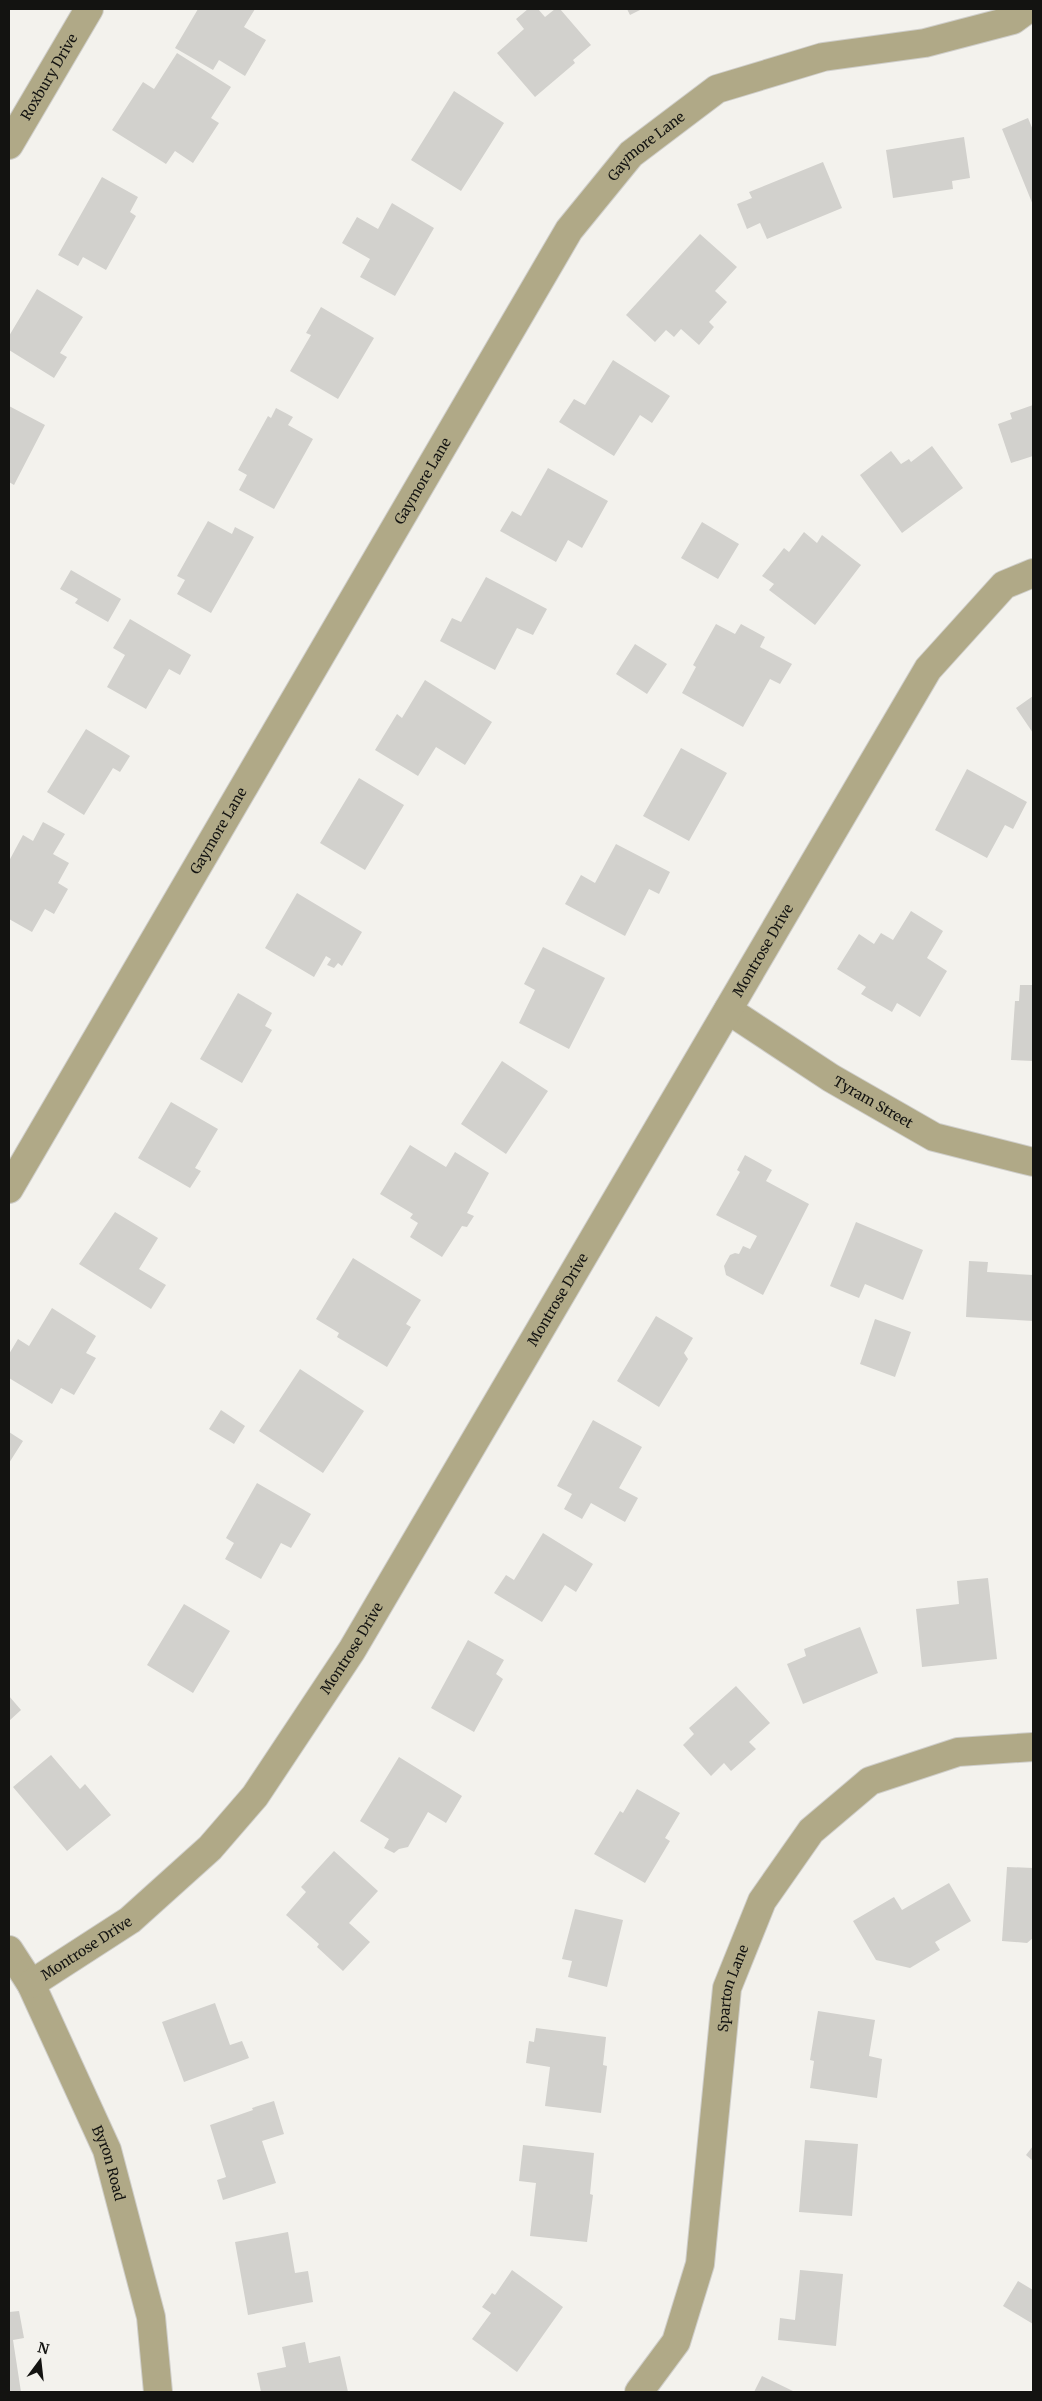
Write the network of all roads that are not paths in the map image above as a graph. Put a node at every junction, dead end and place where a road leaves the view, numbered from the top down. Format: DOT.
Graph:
graph roads {
  1 [pos="89,9"];
  2 [pos="1028,9"];
  3 [pos="9,145"];
  4 [pos="1033,573"];
  5 [pos="728,1010"];
  6 [pos="1033,1162"];
  7 [pos="9,1189"];
  8 [pos="1033,1747"];
  9 [pos="9,1950"];
  10 [pos="31,1984"];
  11 [pos="158,2392"];
  12 [pos="639,2392"];
  1 -- 3 [label="street, Roxbury Drive"];
  2 -- 7 [label="street, Gaymore Lane"];
  4 -- 5 [label="street, Montrose Drive"];
  5 -- 6 [label="street, Tyram Street"];
  5 -- 10 [label="street, Montrose Drive"];
  8 -- 12 [label="street, Sparton Lane"];
  9 -- 10 [label="street, Byron Road"];
  10 -- 11 [label="street, Byron Road"];
}
